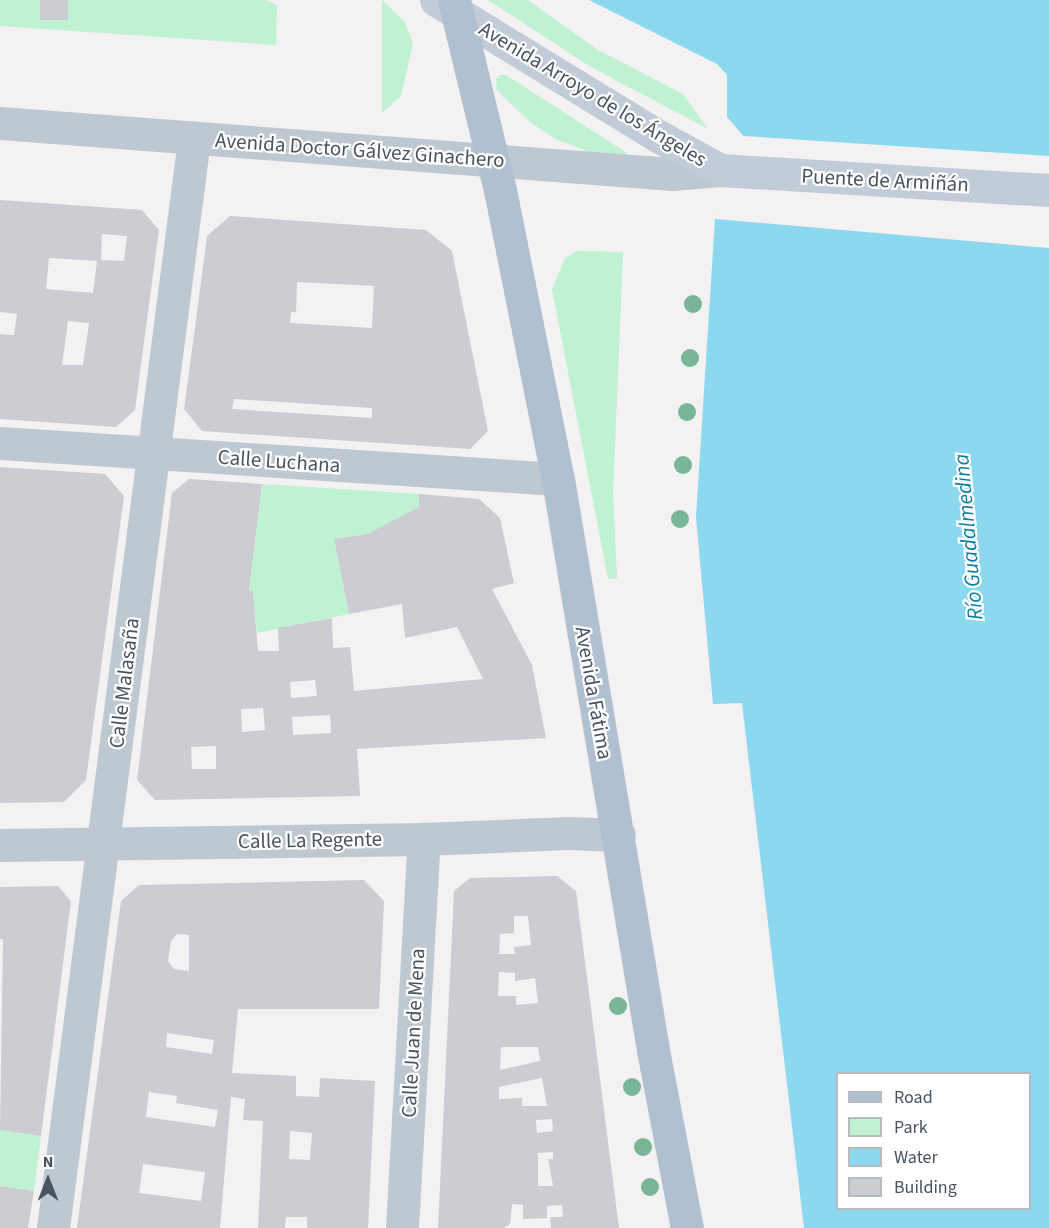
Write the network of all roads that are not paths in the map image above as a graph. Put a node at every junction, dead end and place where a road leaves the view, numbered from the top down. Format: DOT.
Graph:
graph roads {
  1 [pos="448,4"];
  2 [pos="0,123"];
  3 [pos="194,139"];
  4 [pos="493,159"];
  5 [pos="720,170"];
  6 [pos="1049,190"];
  7 [pos="0,443"];
  8 [pos="154,453"];
  9 [pos="558,479"];
  10 [pos="619,835"];
  11 [pos="424,839"];
  12 [pos="103,843"];
  13 [pos="0,845"];
  14 [pos="53,1228"];
  15 [pos="402,1228"];
  16 [pos="687,1228"];
  1 -- 4 [label="main road, Avenida Fátima"];
  1 -- 5 [label="main road, Avenida Arroyo de los Ángeles"];
  2 -- 3 [label="street, Avenida Doctor Gálvez Ginachero"];
  3 -- 4 [label="street, Avenida Doctor Gálvez Ginachero"];
  3 -- 8 [label="street, Calle Malasaña"];
  4 -- 5 [label="street, Avenida Doctor Gálvez Ginachero"];
  4 -- 9 [label="main road, Avenida Fátima"];
  5 -- 6 [label="main road, Puente de Armiñán"];
  7 -- 8 [label="street, Calle Luchana"];
  8 -- 9 [label="street, Calle Luchana"];
  8 -- 12 [label="street, Calle Malasaña"];
  9 -- 10 [label="main road, Avenida Fátima"];
  10 -- 11 [label="street, Calle La Regente"];
  10 -- 16 [label="main road, Avenida Fátima"];
  11 -- 12 [label="street, Calle La Regente"];
  11 -- 15 [label="street, Calle Juan de Mena"];
  12 -- 13 [label="street, Calle La Regente"];
  12 -- 14 [label="street, Calle Malasaña"];
}
